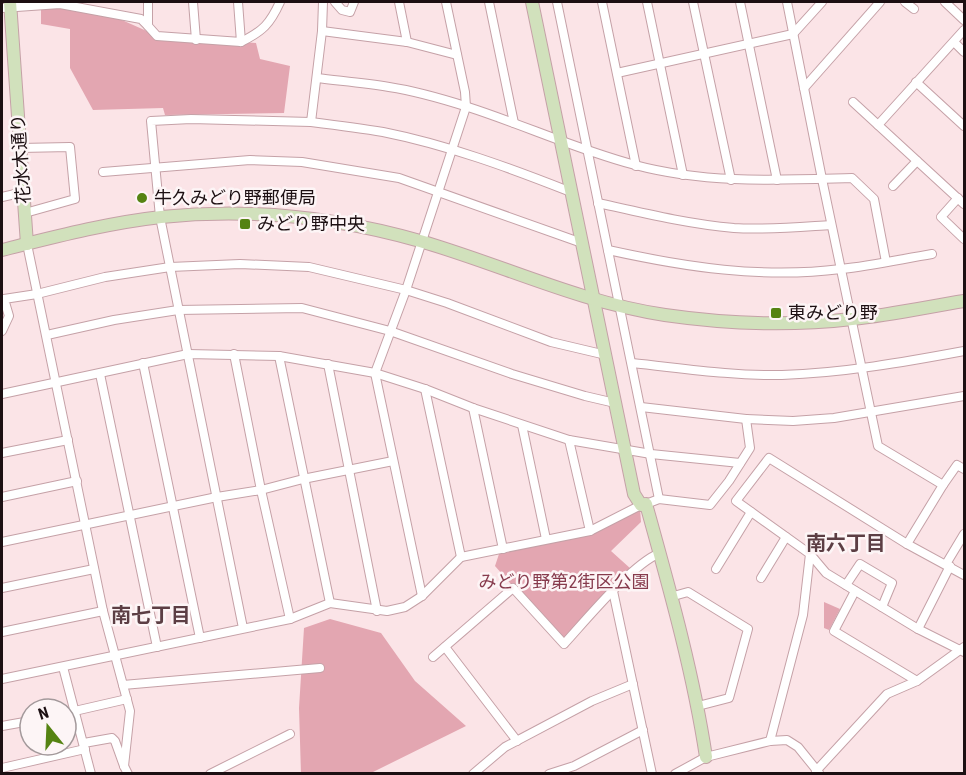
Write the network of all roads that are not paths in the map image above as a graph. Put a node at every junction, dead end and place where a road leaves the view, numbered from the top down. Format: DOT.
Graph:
graph roads {
  1 [pos="105,2"];
  2 [pos="147,2"];
  3 [pos="193,2"];
  4 [pos="238,2"];
  5 [pos="280,2"];
  6 [pos="323,2"];
  7 [pos="335,2"];
  8 [pos="354,2"];
  9 [pos="399,2"];
  10 [pos="446,2"];
  11 [pos="489,2"];
  12 [pos="532,2"];
  13 [pos="557,2"];
  14 [pos="602,2"];
  15 [pos="647,2"];
  16 [pos="693,2"];
  17 [pos="740,2"];
  18 [pos="787,2"];
  19 [pos="822,2"];
  20 [pos="880,2"];
  21 [pos="905,2"];
  22 [pos="945,2"];
  23 [pos="60,3"];
  24 [pos="7,5"];
  25 [pos="914,9"];
  26 [pos="106,12"];
  27 [pos="964,21"];
  28 [pos="148,26"];
  29 [pos="964,30"];
  30 [pos="322,31"];
  31 [pos="793,34"];
  32 [pos="196,40"];
  33 [pos="241,42"];
  34 [pos="407,42"];
  35 [pos="954,42"];
  36 [pos="749,45"];
  37 [pos="964,52"];
  38 [pos="704,53"];
  39 [pos="457,56"];
  40 [pos="660,63"];
  41 [pos="617,73"];
  42 [pos="317,78"];
  43 [pos="916,82"];
  44 [pos="804,88"];
  45 [pos="853,102"];
  46 [pos="466,107"];
  47 [pos="310,122"];
  48 [pos="514,123"];
  49 [pos="878,125"];
  50 [pos="964,126"];
  51 [pos="560,141"];
  52 [pos="21,148"];
  53 [pos="452,150"];
  54 [pos="588,151"];
  55 [pos="918,161"];
  56 [pos="636,166"];
  57 [pos="155,167"];
  58 [pos="103,172"];
  59 [pos="683,175"];
  60 [pos="822,179"];
  61 [pos="731,180"];
  62 [pos="777,180"];
  63 [pos="893,186"];
  64 [pos="24,192"];
  65 [pos="438,192"];
  66 [pos="571,192"];
  67 [pos="2,197"];
  68 [pos="961,201"];
  69 [pos="598,203"];
  70 [pos="25,213"];
  71 [pos="160,217"];
  72 [pos="831,225"];
  73 [pos="964,239"];
  74 [pos="421,241"];
  75 [pos="582,243"];
  76 [pos="27,244"];
  77 [pos="2,250"];
  78 [pos="608,250"];
  79 [pos="932,254"];
  80 [pos="886,262"];
  81 [pos="170,267"];
  82 [pos="840,270"];
  83 [pos="406,290"];
  84 [pos="37,294"];
  85 [pos="594,299"];
  86 [pos="964,301"];
  87 [pos="620,306"];
  88 [pos="178,310"];
  89 [pos="851,319"];
  90 [pos="2,331"];
  91 [pos="390,331"];
  92 [pos="47,335"];
  93 [pos="964,351"];
  94 [pos="188,354"];
  95 [pos="234,354"];
  96 [pos="606,355"];
  97 [pos="279,356"];
  98 [pos="143,363"];
  99 [pos="632,363"];
  100 [pos="328,364"];
  101 [pos="862,368"];
  102 [pos="100,374"];
  103 [pos="375,374"];
  104 [pos="56,381"];
  105 [pos="425,389"];
  106 [pos="2,394"];
  107 [pos="964,396"];
  108 [pos="615,403"];
  109 [pos="641,407"];
  110 [pos="473,408"];
  111 [pos="870,413"];
  112 [pos="746,418"];
  113 [pos="522,425"];
  114 [pos="68,440"];
  115 [pos="569,440"];
  116 [pos="625,450"];
  117 [pos="2,453"];
  118 [pos="651,454"];
  119 [pos="393,461"];
  120 [pos="740,463"];
  121 [pos="964,469"];
  122 [pos="348,470"];
  123 [pos="303,479"];
  124 [pos="77,481"];
  125 [pos="943,485"];
  126 [pos="261,490"];
  127 [pos="2,496"];
  128 [pos="217,497"];
  129 [pos="659,499"];
  130 [pos="643,504"];
  131 [pos="173,506"];
  132 [pos="751,512"];
  133 [pos="130,516"];
  134 [pos="86,525"];
  135 [pos="590,531"];
  136 [pos="964,534"];
  137 [pos="786,537"];
  138 [pos="546,539"];
  139 [pos="2,542"];
  140 [pos="907,544"];
  141 [pos="503,549"];
  142 [pos="660,553"];
  143 [pos="810,554"];
  144 [pos="461,557"];
  145 [pos="948,565"];
  146 [pos="94,568"];
  147 [pos="716,569"];
  148 [pos="964,575"];
  149 [pos="760,578"];
  150 [pos="846,585"];
  151 [pos="2,588"];
  152 [pos="613,591"];
  153 [pos="855,591"];
  154 [pos="422,596"];
  155 [pos="670,597"];
  156 [pos="330,603"];
  157 [pos="882,607"];
  158 [pos="103,611"];
  159 [pos="377,611"];
  160 [pos="290,619"];
  161 [pos="243,628"];
  162 [pos="918,629"];
  163 [pos="2,632"];
  164 [pos="200,638"];
  165 [pos="157,647"];
  166 [pos="445,647"];
  167 [pos="963,650"];
  168 [pos="115,657"];
  169 [pos="433,657"];
  170 [pos="63,667"];
  171 [pos="320,668"];
  172 [pos="2,679"];
  173 [pos="917,681"];
  174 [pos="633,684"];
  175 [pos="123,686"];
  176 [pos="68,697"];
  177 [pos="126,699"];
  178 [pos="698,706"];
  179 [pos="78,710"];
  180 [pos="18,723"];
  181 [pos="2,726"];
  182 [pos="78,729"];
  183 [pos="643,730"];
  184 [pos="290,734"];
  185 [pos="517,741"];
  186 [pos="770,741"];
  187 [pos="85,746"];
  188 [pos="706,757"];
  189 [pos="2,768"];
  190 [pos="126,770"];
  191 [pos="818,772"];
  192 [pos="91,774"];
  193 [pos="210,774"];
  194 [pos="473,774"];
  195 [pos="549,774"];
  196 [pos="652,774"];
  197 [pos="675,774"];
  1 -- 26 [label="street"];
  2 -- 28 [label="street"];
  3 -- 32 [label="street"];
  4 -- 33 [label="street"];
  5 -- 33 [label="street"];
  6 -- 30 [label="street"];
  7 -- 8 [label="street"];
  9 -- 34 [label="street"];
  10 -- 39 [label="street"];
  11 -- 48 [label="street"];
  12 -- 51 [label="street"];
  13 -- 54 [label="street"];
  14 -- 41 [label="street"];
  15 -- 40 [label="street"];
  16 -- 38 [label="street"];
  17 -- 36 [label="street"];
  18 -- 31 [label="street"];
  19 -- 31 [label="street"];
  20 -- 44 [label="street"];
  21 -- 25 [label="street"];
  22 -- 27 [label="street"];
  23 -- 24 [label="street"];
  23 -- 26 [label="street"];
  24 -- 52 [label="street, 花水木通り"];
  26 -- 28 [label="street"];
  28 -- 32 [label="street"];
  29 -- 35 [label="street"];
  30 -- 34 [label="street"];
  30 -- 42 [label="street"];
  31 -- 36 [label="street"];
  31 -- 44 [label="street"];
  32 -- 33 [label="street"];
  34 -- 39 [label="street"];
  35 -- 37 [label="street"];
  35 -- 43 [label="street"];
  36 -- 38 [label="street"];
  36 -- 62 [label="street"];
  38 -- 40 [label="street"];
  38 -- 61 [label="street"];
  39 -- 46 [label="street"];
  40 -- 41 [label="street"];
  40 -- 59 [label="street"];
  41 -- 56 [label="street"];
  42 -- 46 [label="street"];
  42 -- 47 [label="street"];
  43 -- 49 [label="street"];
  43 -- 50 [label="street"];
  44 -- 60 [label="street"];
  45 -- 49 [label="street"];
  46 -- 48 [label="street"];
  46 -- 53 [label="street"];
  47 -- 53 [label="street"];
  47 -- 57 [label="street"];
  48 -- 51 [label="street"];
  49 -- 55 [label="street"];
  51 -- 54 [label="street"];
  51 -- 66 [label="street"];
  52 -- 64 [label="street, 花水木通り"];
  52 -- 70 [label="street"];
  53 -- 65 [label="street"];
  53 -- 66 [label="street"];
  54 -- 56 [label="street"];
  54 -- 69 [label="street"];
  55 -- 63 [label="street"];
  55 -- 68 [label="street"];
  56 -- 59 [label="street"];
  57 -- 58 [label="street"];
  57 -- 65 [label="street"];
  57 -- 71 [label="street"];
  59 -- 61 [label="street"];
  60 -- 62 [label="street"];
  60 -- 72 [label="street"];
  60 -- 80 [label="street"];
  61 -- 62 [label="street"];
  64 -- 67 [label="street"];
  64 -- 70 [label="street, 花水木通り"];
  65 -- 74 [label="street"];
  65 -- 75 [label="street"];
  66 -- 75 [label="street"];
  68 -- 73 [label="street"];
  69 -- 72 [label="street"];
  69 -- 78 [label="street"];
  70 -- 76 [label="street, 花水木通り"];
  71 -- 74 [label="street"];
  71 -- 76 [label="street"];
  71 -- 81 [label="street"];
  72 -- 82 [label="street"];
  74 -- 83 [label="street"];
  74 -- 85 [label="street"];
  75 -- 85 [label="street"];
  76 -- 77 [label="street"];
  76 -- 84 [label="street"];
  78 -- 82 [label="street"];
  78 -- 87 [label="street"];
  79 -- 80 [label="street"];
  80 -- 82 [label="street"];
  81 -- 83 [label="street"];
  81 -- 84 [label="street"];
  81 -- 88 [label="street"];
  82 -- 89 [label="street"];
  83 -- 91 [label="street"];
  83 -- 96 [label="street"];
  84 -- 90 [label="street"];
  84 -- 92 [label="street"];
  85 -- 87 [label="street"];
  85 -- 96 [label="street"];
  86 -- 89 [label="street"];
  87 -- 89 [label="street"];
  87 -- 99 [label="street"];
  88 -- 91 [label="street"];
  88 -- 92 [label="street"];
  88 -- 94 [label="street"];
  89 -- 101 [label="street"];
  91 -- 103 [label="street"];
  91 -- 108 [label="street"];
  92 -- 104 [label="street"];
  93 -- 101 [label="street"];
  94 -- 95 [label="street"];
  94 -- 98 [label="street"];
  94 -- 128 [label="street"];
  95 -- 97 [label="street"];
  95 -- 126 [label="street"];
  96 -- 108 [label="street"];
  97 -- 100 [label="street"];
  97 -- 123 [label="street"];
  98 -- 102 [label="street"];
  98 -- 131 [label="street"];
  99 -- 101 [label="street"];
  99 -- 109 [label="street"];
  100 -- 103 [label="street"];
  100 -- 122 [label="street"];
  101 -- 111 [label="street"];
  102 -- 104 [label="street"];
  102 -- 133 [label="street"];
  103 -- 105 [label="street"];
  103 -- 119 [label="street"];
  104 -- 106 [label="street"];
  104 -- 114 [label="street"];
  105 -- 110 [label="street"];
  105 -- 144 [label="street"];
  107 -- 111 [label="street"];
  108 -- 116 [label="street"];
  109 -- 112 [label="street"];
  109 -- 118 [label="street"];
  110 -- 113 [label="street"];
  110 -- 141 [label="street"];
  111 -- 112 [label="street"];
  111 -- 125 [label="street"];
  112 -- 120 [label="street"];
  113 -- 115 [label="street"];
  113 -- 138 [label="street"];
  114 -- 117 [label="street"];
  114 -- 124 [label="street"];
  115 -- 116 [label="street"];
  115 -- 135 [label="street"];
  116 -- 118 [label="street"];
  116 -- 130 [label="street"];
  118 -- 120 [label="street"];
  118 -- 129 [label="street"];
  119 -- 122 [label="street"];
  119 -- 154 [label="street"];
  120 -- 129 [label="street"];
  121 -- 125 [label="street"];
  122 -- 123 [label="street"];
  122 -- 159 [label="street"];
  123 -- 126 [label="street"];
  123 -- 156 [label="street"];
  124 -- 127 [label="street"];
  124 -- 134 [label="street"];
  125 -- 140 [label="street"];
  126 -- 128 [label="street"];
  126 -- 160 [label="street"];
  128 -- 131 [label="street"];
  128 -- 161 [label="street"];
  129 -- 130 [label="street"];
  130 -- 135 [label="street"];
  130 -- 142 [label="street"];
  131 -- 133 [label="street"];
  131 -- 164 [label="street"];
  132 -- 137 [label="street"];
  132 -- 140 [label="street"];
  132 -- 147 [label="street"];
  133 -- 134 [label="street"];
  133 -- 165 [label="street"];
  134 -- 139 [label="street"];
  134 -- 146 [label="street"];
  135 -- 138 [label="street"];
  136 -- 145 [label="street"];
  137 -- 143 [label="street"];
  137 -- 149 [label="street"];
  138 -- 141 [label="street"];
  140 -- 145 [label="street"];
  141 -- 144 [label="street"];
  142 -- 152 [label="street"];
  142 -- 155 [label="street"];
  143 -- 150 [label="street"];
  143 -- 186 [label="street"];
  144 -- 154 [label="street"];
  145 -- 148 [label="street"];
  145 -- 162 [label="street"];
  146 -- 151 [label="street"];
  146 -- 158 [label="street"];
  150 -- 153 [label="street"];
  150 -- 157 [label="street"];
  152 -- 166 [label="street"];
  152 -- 174 [label="street"];
  153 -- 157 [label="street"];
  153 -- 173 [label="street"];
  154 -- 159 [label="street"];
  155 -- 178 [label="street"];
  155 -- 178 [label="street"];
  156 -- 159 [label="street"];
  156 -- 160 [label="street"];
  157 -- 162 [label="street"];
  158 -- 163 [label="street"];
  158 -- 168 [label="street"];
  160 -- 161 [label="street"];
  161 -- 164 [label="street"];
  162 -- 167 [label="street"];
  164 -- 165 [label="street"];
  165 -- 168 [label="street"];
  166 -- 169 [label="street"];
  166 -- 185 [label="street"];
  167 -- 173 [label="street"];
  168 -- 170 [label="street"];
  168 -- 175 [label="street"];
  170 -- 172 [label="street"];
  170 -- 176 [label="street"];
  171 -- 175 [label="street"];
  173 -- 191 [label="street"];
  174 -- 183 [label="street"];
  174 -- 185 [label="street"];
  175 -- 177 [label="street"];
  177 -- 179 [label="street"];
  177 -- 190 [label="street"];
  178 -- 188 [label="street"];
  180 -- 181 [label="street"];
  182 -- 187 [label="street"];
  183 -- 195 [label="street"];
  183 -- 196 [label="street"];
  184 -- 193 [label="street"];
  185 -- 194 [label="street"];
  186 -- 188 [label="street"];
  186 -- 191 [label="street"];
  187 -- 189 [label="street"];
  187 -- 190 [label="street"];
  187 -- 192 [label="street"];
  188 -- 197 [label="street"];
}
